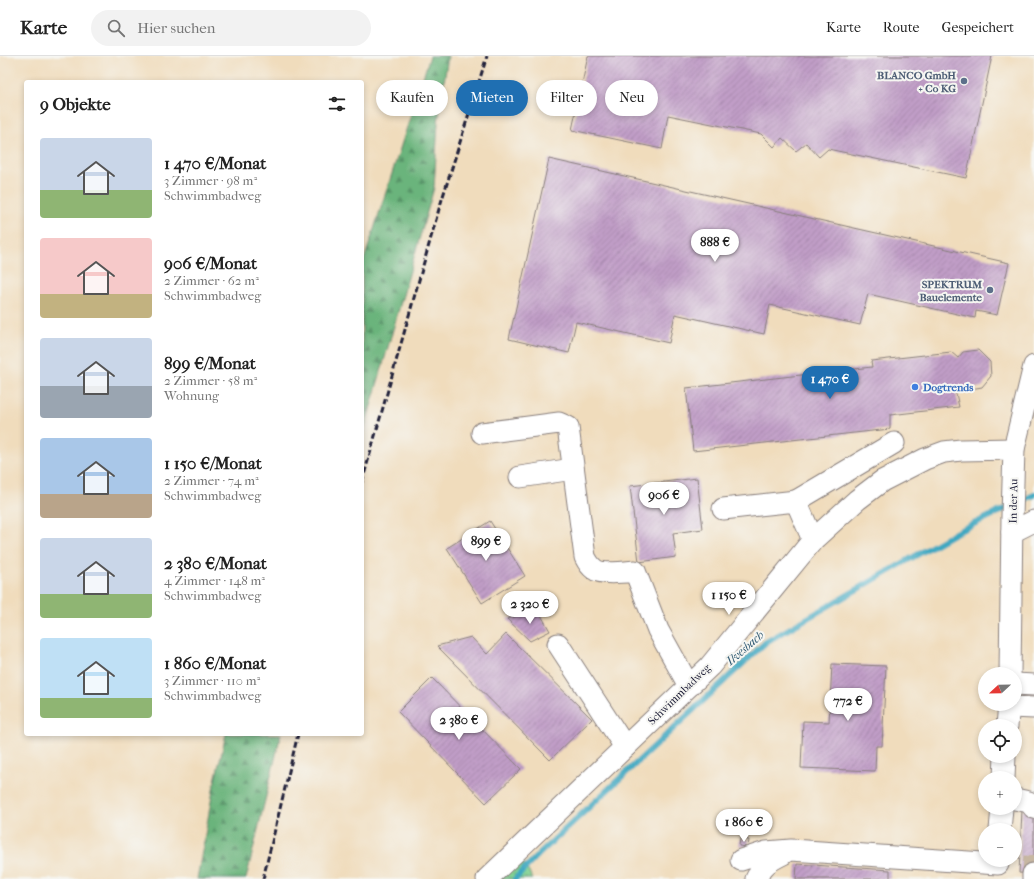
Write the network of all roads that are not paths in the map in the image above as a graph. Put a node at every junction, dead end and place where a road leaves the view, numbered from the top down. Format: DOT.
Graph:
graph roads {
  1 [pos="1034,366"];
  2 [pos="482,433"];
  3 [pos="894,443"];
  4 [pos="1014,448"];
  5 [pos="572,469"];
  6 [pos="520,477"];
  7 [pos="796,501"];
  8 [pos="723,509"];
  9 [pos="1012,515"];
  10 [pos="1034,521"];
  11 [pos="813,540"];
  12 [pos="558,644"];
  13 [pos="1010,667"];
  14 [pos="1022,684"];
  15 [pos="1034,685"];
  16 [pos="689,686"];
  17 [pos="1034,708"];
  18 [pos="1008,712"];
  19 [pos="625,747"];
  20 [pos="1022,800"];
  21 [pos="1034,808"];
  22 [pos="791,850"];
  23 [pos="742,860"];
  24 [pos="997,868"];
  25 [pos="487,879"];
  26 [pos="756,879"];
  1 -- 4 [label="street, In der Au"];
  2 -- 5 [label="street"];
  3 -- 7 [label="street"];
  4 -- 9 [label="street, In der Au"];
  4 -- 11 [label="street, Schwimmbadweg"];
  5 -- 6 [label="street"];
  5 -- 16 [label="street"];
  7 -- 8 [label="street"];
  7 -- 11 [label="street"];
  9 -- 10 [label="street"];
  9 -- 13 [label="street, In der Au"];
  11 -- 16 [label="street, Schwimmbadweg"];
  12 -- 19 [label="street"];
  14 -- 15 [label="street"];
  16 -- 19 [label="street, Schwimmbadweg"];
  17 -- 18 [label="street"];
  19 -- 25 [label="street, Schwimmbadweg"];
  20 -- 21 [label="street"];
  22 -- 23 [label="street"];
  22 -- 24 [label="street"];
  22 -- 26 [label="street"];
}
